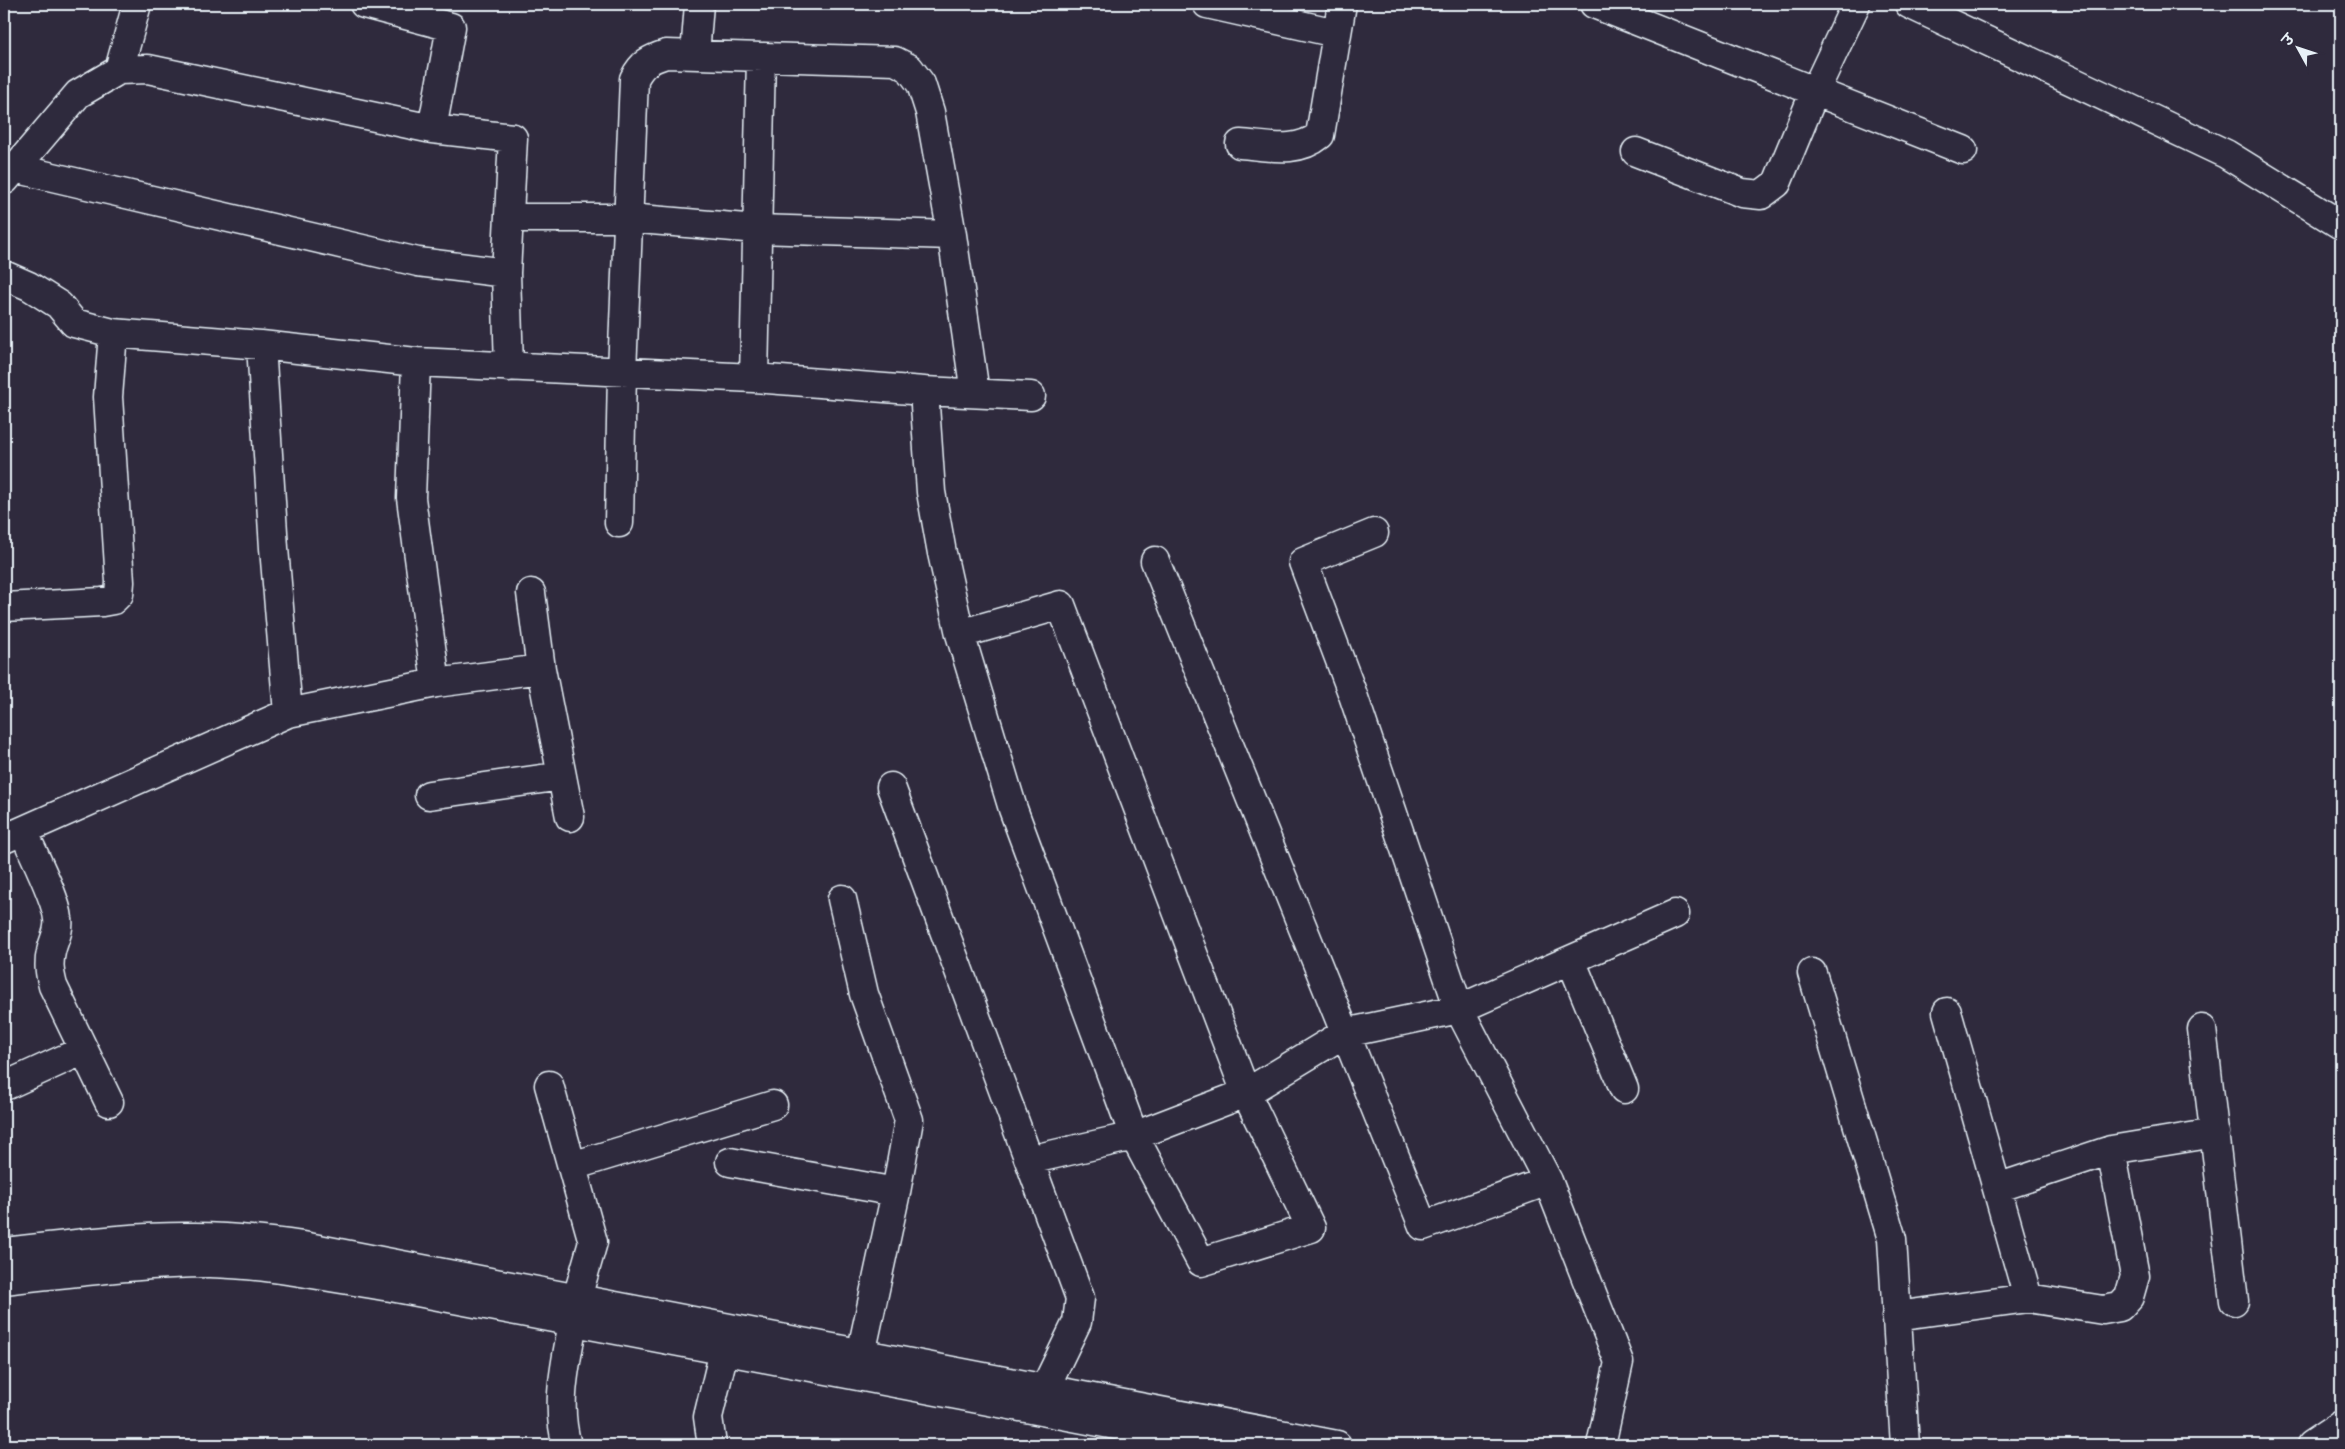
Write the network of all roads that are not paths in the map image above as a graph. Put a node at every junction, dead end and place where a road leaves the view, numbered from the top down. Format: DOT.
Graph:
graph roads {
  1 [pos="137,4"];
  2 [pos="364,4"];
  3 [pos="700,4"];
  4 [pos="1207,4"];
  5 [pos="1342,4"];
  6 [pos="1594,4"];
  7 [pos="1856,4"];
  8 [pos="1909,4"];
  9 [pos="1336,33"];
  10 [pos="696,55"];
  11 [pos="762,57"];
  12 [pos="120,70"];
  13 [pos="1815,91"];
  14 [pos="432,129"];
  15 [pos="1240,144"];
  16 [pos="1962,150"];
  17 [pos="1636,152"];
  18 [pos="9,175"];
  19 [pos="509,218"];
  20 [pos="628,218"];
  21 [pos="2341,225"];
  22 [pos="757,229"];
  23 [pos="952,235"];
  24 [pos="506,273"];
  25 [pos="4,275"];
  26 [pos="113,333"];
  27 [pos="261,345"];
  28 [pos="416,362"];
  29 [pos="509,367"];
  30 [pos="622,372"];
  31 [pos="754,378"];
  32 [pos="924,392"];
  33 [pos="974,393"];
  34 [pos="1031,396"];
  35 [pos="619,523"];
  36 [pos="1374,533"];
  37 [pos="1155,562"];
  38 [pos="530,592"];
  39 [pos="4,606"];
  40 [pos="960,634"];
  41 [pos="541,669"];
  42 [pos="436,683"];
  43 [pos="288,713"];
  44 [pos="562,776"];
  45 [pos="892,787"];
  46 [pos="429,796"];
  47 [pos="570,817"];
  48 [pos="14,836"];
  49 [pos="842,899"];
  50 [pos="1675,914"];
  51 [pos="1571,960"];
  52 [pos="1812,973"];
  53 [pos="1460,1010"];
  54 [pos="1947,1012"];
  55 [pos="2202,1030"];
  56 [pos="1345,1034"];
  57 [pos="84,1050"];
  58 [pos="7,1085"];
  59 [pos="549,1086"];
  60 [pos="1624,1089"];
  61 [pos="1246,1093"];
  62 [pos="109,1102"];
  63 [pos="773,1105"];
  64 [pos="2215,1134"];
  65 [pos="1134,1136"];
  66 [pos="2111,1150"];
  67 [pos="1029,1160"];
  68 [pos="730,1162"];
  69 [pos="572,1166"];
  70 [pos="1548,1181"];
  71 [pos="1997,1188"];
  72 [pos="896,1192"];
  73 [pos="4,1252"];
  74 [pos="4,1280"];
  75 [pos="2028,1298"];
  76 [pos="2234,1301"];
  77 [pos="575,1310"];
  78 [pos="1896,1316"];
  79 [pos="724,1351"];
  80 [pos="861,1354"];
  81 [pos="1044,1390"];
  82 [pos="2341,1425"];
  83 [pos="566,1445"];
  84 [pos="712,1445"];
  85 [pos="1220,1445"];
  86 [pos="1337,1445"];
  87 [pos="1601,1445"];
  88 [pos="1905,1445"];
  89 [pos="2311,1445"];
  1 -- 12 [label="main road"];
  2 -- 14 [label="main road"];
  3 -- 10 [label="main road"];
  4 -- 9 [label="main road"];
  5 -- 9 [label="main road"];
  6 -- 13 [label="main road"];
  7 -- 13 [label="main road"];
  8 -- 21 [label="main road"];
  9 -- 15 [label="main road"];
  10 -- 11 [label="main road"];
  10 -- 20 [label="main road"];
  11 -- 22 [label="main road"];
  11 -- 23 [label="main road"];
  12 -- 14 [label="main road"];
  12 -- 18 [label="main road"];
  13 -- 16 [label="main road"];
  13 -- 17 [label="main road"];
  14 -- 19 [label="main road"];
  18 -- 24 [label="main road"];
  19 -- 20 [label="main road"];
  19 -- 24 [label="main road"];
  20 -- 22 [label="main road"];
  20 -- 30 [label="main road"];
  22 -- 23 [label="main road"];
  22 -- 31 [label="main road"];
  23 -- 33 [label="main road"];
  24 -- 29 [label="main road"];
  25 -- 26 [label="main road"];
  26 -- 27 [label="main road"];
  26 -- 39 [label="main road"];
  27 -- 28 [label="main road"];
  27 -- 43 [label="main road"];
  28 -- 29 [label="main road"];
  28 -- 42 [label="main road"];
  29 -- 30 [label="main road"];
  30 -- 31 [label="main road"];
  30 -- 35 [label="main road"];
  31 -- 32 [label="main road"];
  32 -- 33 [label="main road"];
  32 -- 40 [label="main road"];
  33 -- 34 [label="main road"];
  36 -- 53 [label="main road"];
  37 -- 56 [label="main road"];
  38 -- 41 [label="main road"];
  40 -- 61 [label="main road"];
  40 -- 65 [label="main road"];
  41 -- 42 [label="main road"];
  41 -- 44 [label="main road"];
  42 -- 43 [label="main road"];
  43 -- 48 [label="main road"];
  44 -- 46 [label="main road"];
  44 -- 47 [label="main road"];
  45 -- 67 [label="main road"];
  48 -- 57 [label="main road"];
  49 -- 72 [label="main road"];
  50 -- 51 [label="main road"];
  51 -- 53 [label="main road"];
  51 -- 60 [label="main road"];
  52 -- 78 [label="main road"];
  53 -- 56 [label="main road"];
  53 -- 70 [label="main road"];
  54 -- 71 [label="main road"];
  55 -- 64 [label="main road"];
  56 -- 61 [label="main road"];
  56 -- 70 [label="main road"];
  57 -- 58 [label="main road"];
  57 -- 62 [label="main road"];
  59 -- 69 [label="main road"];
  61 -- 65 [label="main road"];
  61 -- 65 [label="main road"];
  63 -- 69 [label="main road"];
  64 -- 66 [label="main road"];
  64 -- 76 [label="main road"];
  65 -- 67 [label="main road"];
  66 -- 71 [label="main road"];
  66 -- 75 [label="main road"];
  67 -- 81 [label="main road"];
  68 -- 72 [label="main road"];
  69 -- 77 [label="main road"];
  70 -- 87 [label="main road"];
  71 -- 75 [label="main road"];
  72 -- 80 [label="main road"];
  73 -- 77 [label="main road"];
  74 -- 77 [label="main road"];
  75 -- 78 [label="main road"];
  77 -- 79 [label="main road"];
  77 -- 80 [label="main road"];
  77 -- 83 [label="main road"];
  78 -- 88 [label="main road"];
  79 -- 84 [label="main road"];
  79 -- 85 [label="main road"];
  80 -- 81 [label="main road"];
  81 -- 86 [label="main road"];
  82 -- 89 [label="main road"];
}
